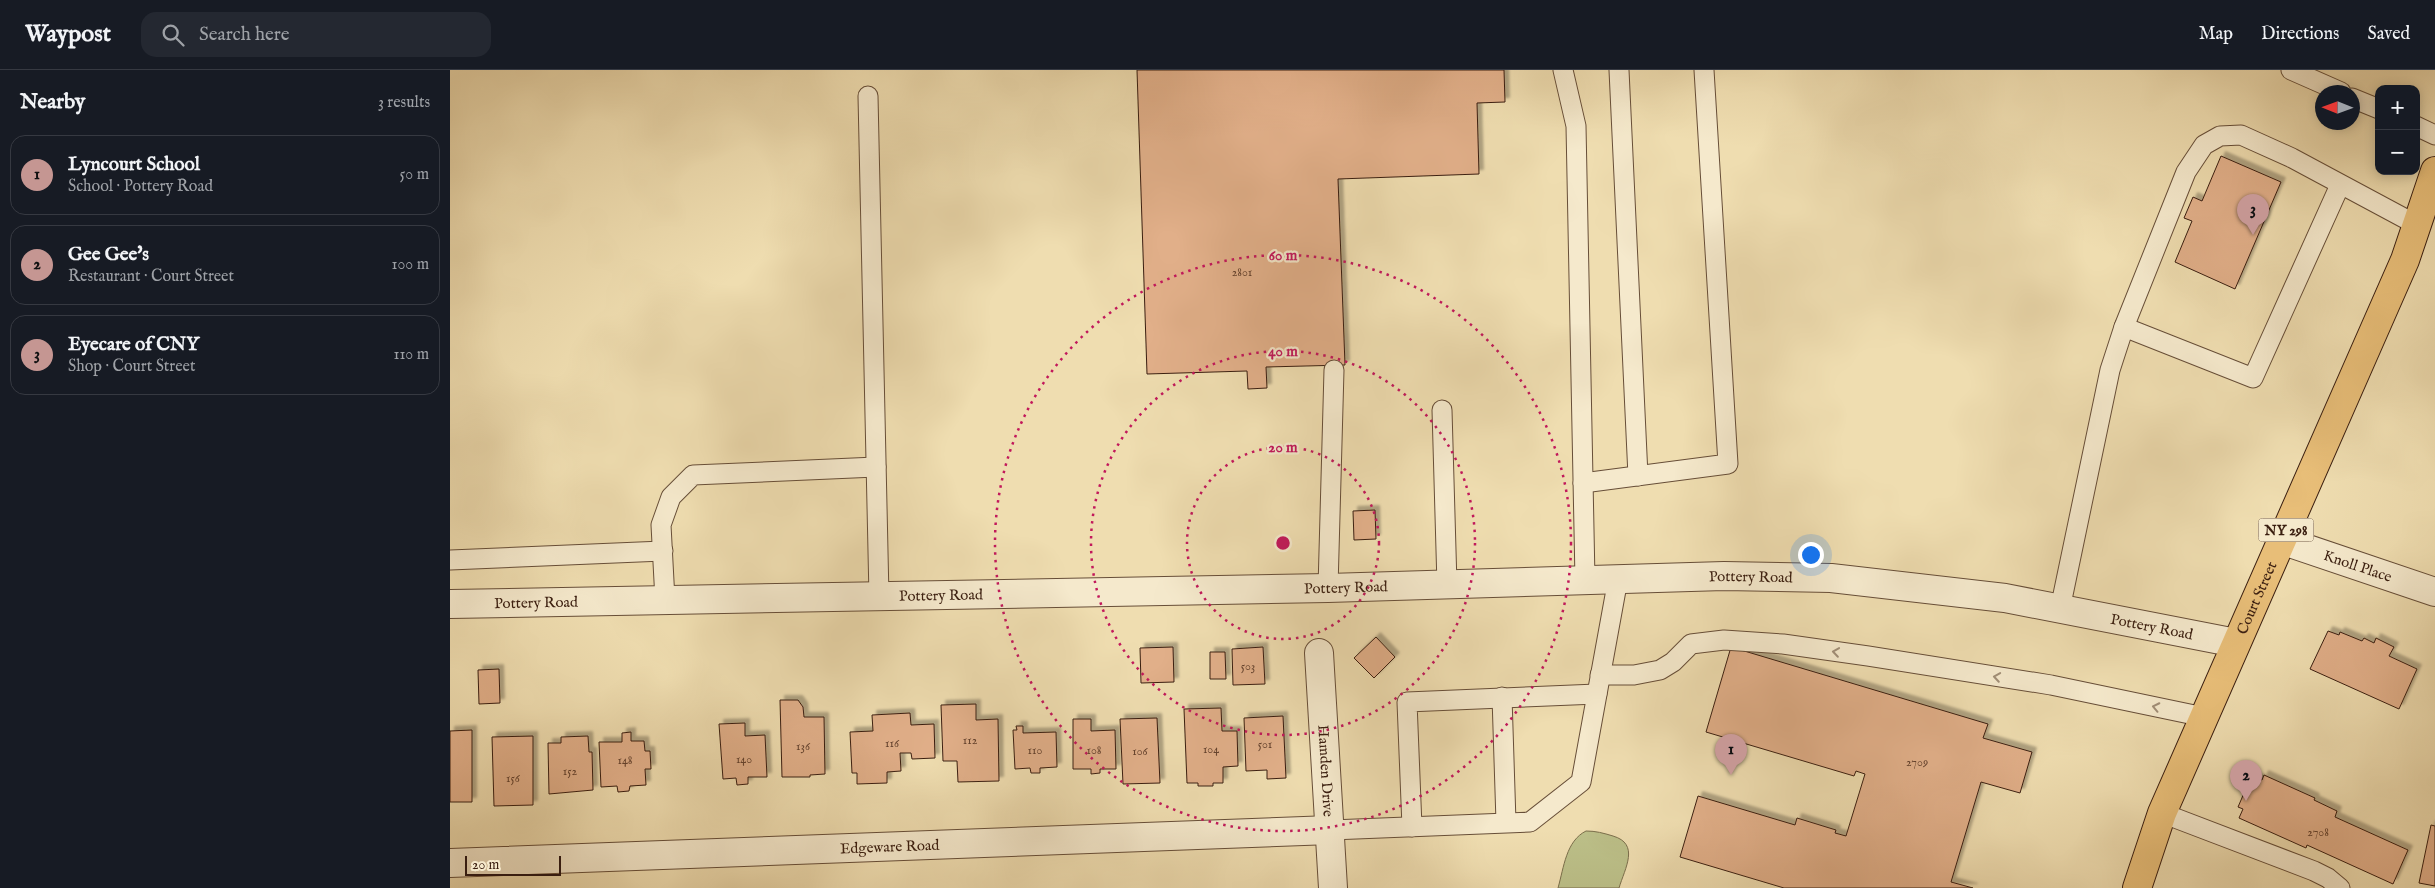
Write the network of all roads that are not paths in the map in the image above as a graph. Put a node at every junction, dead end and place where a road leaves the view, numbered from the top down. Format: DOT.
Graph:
graph roads {
  1 [pos="1563,70"];
  2 [pos="1619,70"];
  3 [pos="1704,70"];
  4 [pos="2291,70"];
  5 [pos="2325,85"];
  6 [pos="868,96"];
  7 [pos="2360,101"];
  8 [pos="2375,107"];
  9 [pos="2420,128"];
  10 [pos="2435,134"];
  11 [pos="2435,171"];
  12 [pos="2340,185"];
  13 [pos="2417,225"];
  14 [pos="2124,326"];
  15 [pos="1334,370"];
  16 [pos="1442,410"];
  17 [pos="876,467"];
  18 [pos="1638,476"];
  19 [pos="1583,482"];
  20 [pos="2281,540"];
  21 [pos="663,551"];
  22 [pos="450,560"];
  23 [pos="1618,579"];
  24 [pos="1585,580"];
  25 [pos="1447,585"];
  26 [pos="1328,588"];
  27 [pos="2435,592"];
  28 [pos="879,597"];
  29 [pos="665,600"];
  30 [pos="450,604"];
  31 [pos="2060,609"];
  32 [pos="2236,643"];
  33 [pos="1319,653"];
  34 [pos="1600,674"];
  35 [pos="1597,694"];
  36 [pos="1502,698"];
  37 [pos="2204,717"];
  38 [pos="2162,813"];
  39 [pos="1506,822"];
  40 [pos="1412,826"];
  41 [pos="1331,830"];
  42 [pos="450,863"];
  43 [pos="1333,888"];
  44 [pos="2137,888"];
  45 [pos="2340,888"];
  1 -- 19 [label="lane"];
  2 -- 18 [label="lane"];
  3 -- 18 [label="lane"];
  4 -- 5 [label="lane"];
  6 -- 17 [label="lane"];
  7 -- 8 [label="lane"];
  9 -- 10 [label="lane"];
  11 -- 13 [label="main road, Court Street / NY 298"];
  12 -- 13 [label="lane"];
  12 -- 14 [label="lane"];
  12 -- 14 [label="lane"];
  13 -- 20 [label="main road, Court Street / NY 298"];
  14 -- 31 [label="lane"];
  15 -- 26 [label="lane"];
  16 -- 25 [label="lane"];
  17 -- 21 [label="lane"];
  17 -- 28 [label="lane"];
  18 -- 19 [label="lane"];
  19 -- 24 [label="lane"];
  20 -- 27 [label="street, Knoll Place"];
  20 -- 32 [label="main road, Court Street / NY 298"];
  21 -- 22 [label="lane"];
  21 -- 29 [label="lane"];
  23 -- 24 [label="street, Pottery Road"];
  23 -- 31 [label="street, Pottery Road"];
  23 -- 34 [label="lane"];
  24 -- 25 [label="street, Pottery Road"];
  25 -- 26 [label="street, Pottery Road"];
  26 -- 28 [label="street, Pottery Road"];
  28 -- 29 [label="street, Pottery Road"];
  29 -- 30 [label="street, Pottery Road"];
  31 -- 32 [label="street, Pottery Road"];
  32 -- 37 [label="main road, Court Street / NY 298"];
  33 -- 41 [label="street, Hamden Drive"];
  34 -- 35 [label="lane"];
  37 -- 34 [label="lane, one-way"];
  35 -- 36 [label="lane"];
  35 -- 39 [label="lane"];
  36 -- 39 [label="lane"];
  36 -- 40 [label="lane"];
  37 -- 38 [label="main road, Court Street / NY 298"];
  38 -- 44 [label="main road, Court Street / NY 298"];
  38 -- 45 [label="lane"];
  39 -- 40 [label="lane"];
  40 -- 41 [label="lane"];
  41 -- 42 [label="street, Edgeware Road"];
  41 -- 43 [label="street, Hamden Drive"];
}
